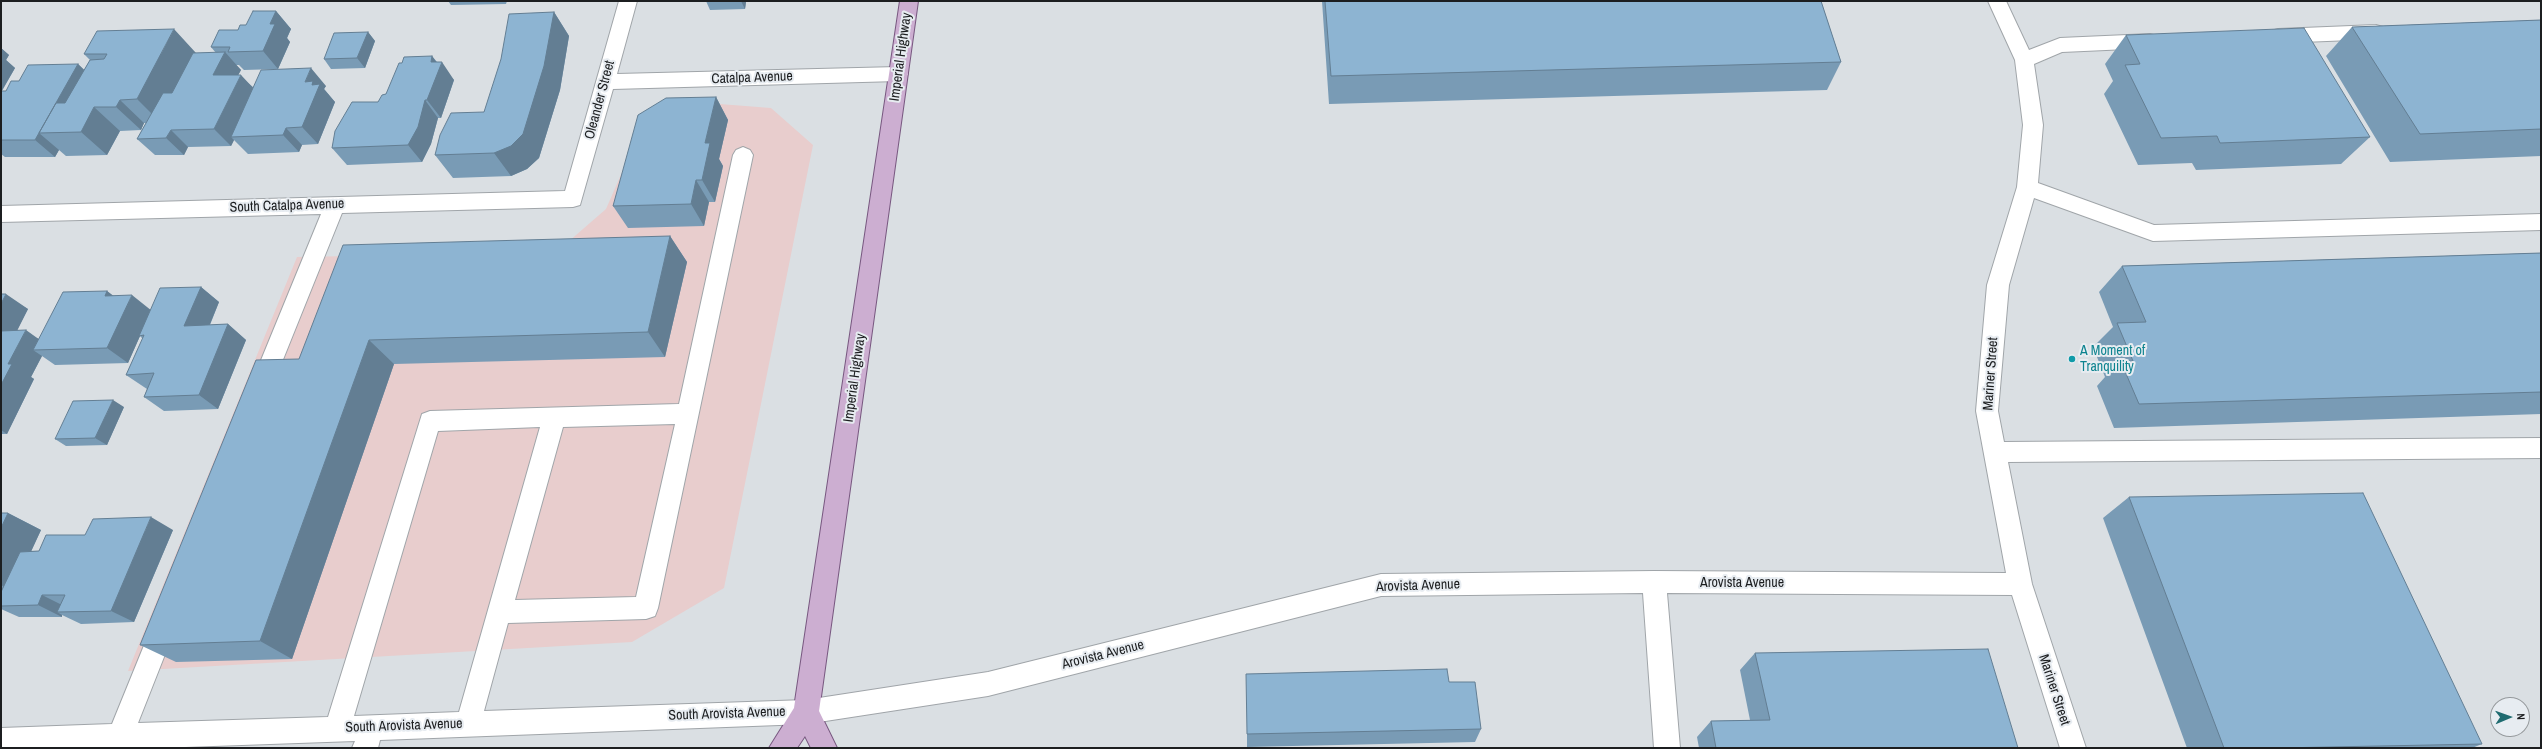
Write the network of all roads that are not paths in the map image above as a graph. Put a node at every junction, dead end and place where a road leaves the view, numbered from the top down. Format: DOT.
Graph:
graph roads {
  1 [pos="628,1"];
  2 [pos="909,1"];
  3 [pos="1997,1"];
  4 [pos="2394,32"];
  5 [pos="2259,37"];
  6 [pos="2172,40"];
  7 [pos="2024,60"];
  8 [pos="898,74"];
  9 [pos="605,82"];
  10 [pos="743,155"];
  11 [pos="2027,187"];
  12 [pos="573,199"];
  13 [pos="335,205"];
  14 [pos="1,214"];
  15 [pos="2541,222"];
  16 [pos="254,404"];
  17 [pos="688,414"];
  18 [pos="554,417"];
  19 [pos="2541,448"];
  20 [pos="1995,452"];
  21 [pos="1654,582"];
  22 [pos="2020,584"];
  23 [pos="174,603"];
  24 [pos="499,612"];
  25 [pos="806,712"];
  26 [pos="468,724"];
  27 [pos="337,729"];
  28 [pos="120,736"];
  29 [pos="369,738"];
  30 [pos="300,739"];
  31 [pos="1,741"];
  32 [pos="782,748"];
  33 [pos="824,748"];
  34 [pos="1667,748"];
  35 [pos="2073,748"];
  1 -- 9 [label="street, Oleander Street"];
  2 -- 8 [label="main road, Imperial Highway"];
  3 -- 7 [label="street, Mariner Street"];
  4 -- 5 [label="street"];
  6 -- 7 [label="street"];
  7 -- 11 [label="street, Mariner Street"];
  8 -- 9 [label="street, Catalpa Avenue"];
  8 -- 25 [label="main road, Imperial Highway"];
  9 -- 12 [label="street, Oleander Street"];
  10 -- 17 [label="street"];
  11 -- 15 [label="street"];
  11 -- 20 [label="street, Mariner Street"];
  12 -- 13 [label="street, South Catalpa Avenue"];
  13 -- 14 [label="street, South Catalpa Avenue"];
  13 -- 16 [label="street"];
  17 -- 18 [label="street"];
  17 -- 24 [label="street"];
  18 -- 24 [label="street"];
  18 -- 27 [label="street"];
  19 -- 20 [label="street"];
  20 -- 22 [label="street, Mariner Street"];
  21 -- 22 [label="street, Arovista Avenue"];
  21 -- 25 [label="street, Arovista Avenue"];
  21 -- 34 [label="street"];
  22 -- 35 [label="street, Mariner Street"];
  23 -- 28 [label="street"];
  24 -- 26 [label="street"];
  25 -- 26 [label="street, South Arovista Avenue"];
  25 -- 32 [label="main road, Imperial Highway"];
  25 -- 33 [label="main road"];
  26 -- 29 [label="street, South Arovista Avenue"];
  27 -- 29 [label="street, South Arovista Avenue"];
  27 -- 30 [label="street, South Arovista Avenue"];
  28 -- 30 [label="street, South Arovista Avenue"];
  28 -- 31 [label="street, South Arovista Avenue"];
}
